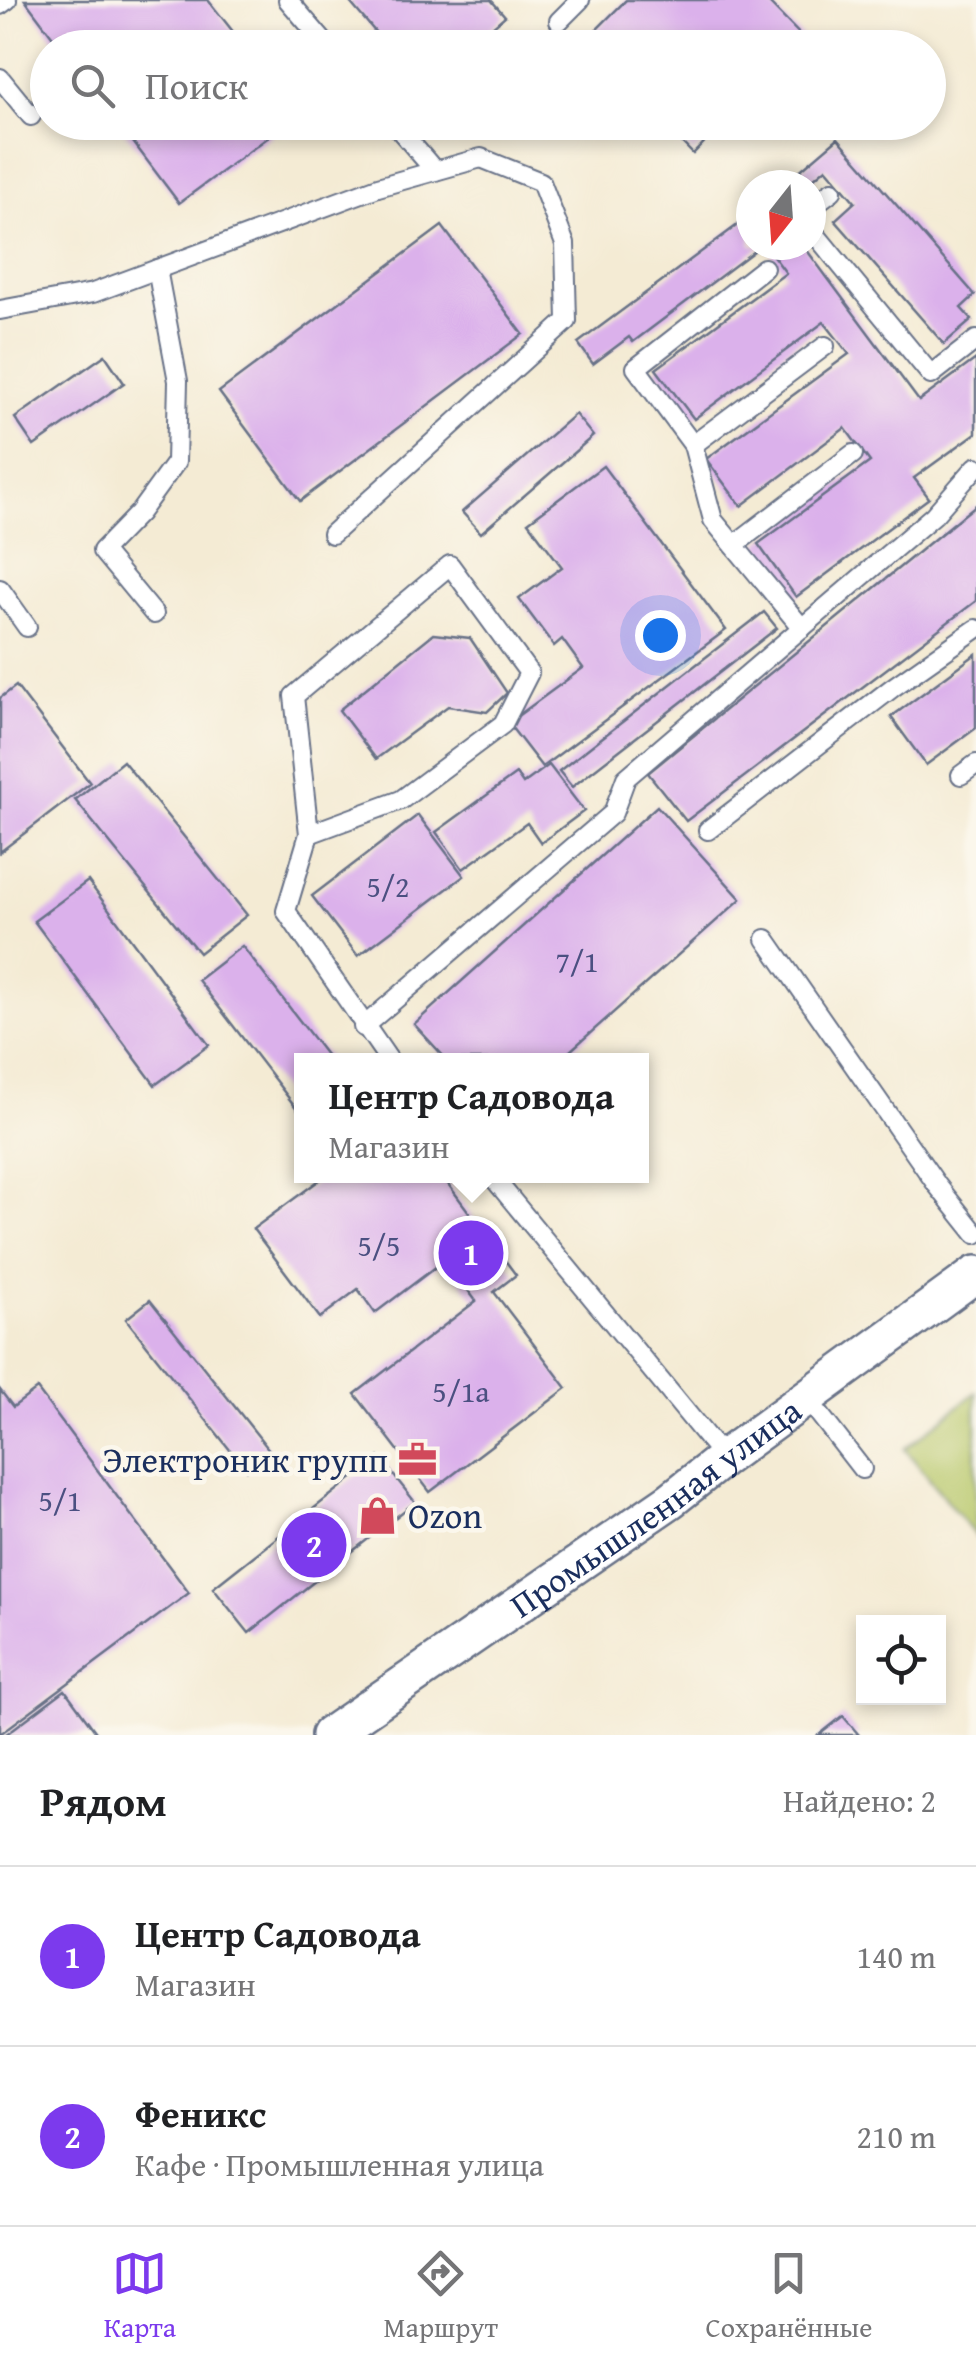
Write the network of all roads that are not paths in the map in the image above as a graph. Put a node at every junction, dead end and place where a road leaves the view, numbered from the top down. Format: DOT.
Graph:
graph roads {
  1 [pos="7,0"];
  2 [pos="288,0"];
  3 [pos="580,0"];
  4 [pos="0,5"];
  5 [pos="559,21"];
  6 [pos="314,30"];
  7 [pos="0,78"];
  8 [pos="30,115"];
  9 [pos="408,140"];
  10 [pos="435,171"];
  11 [pos="832,190"];
  12 [pos="826,195"];
  13 [pos="826,247"];
  14 [pos="764,268"];
  15 [pos="157,269"];
  16 [pos="0,310"];
  17 [pos="976,340"];
  18 [pos="825,346"];
  19 [pos="693,445"];
  20 [pos="853,454"];
  21 [pos="976,467"];
  22 [pos="332,534"];
  23 [pos="734,545"];
  24 [pos="0,589"];
  25 [pos="154,614"];
  26 [pos="27,628"];
  27 [pos="802,628"];
  28 [pos="976,629"];
  29 [pos="708,830"];
  30 [pos="309,834"];
  31 [pos="766,939"];
  32 [pos="364,1027"];
  33 [pos="383,1053"];
  34 [pos="498,1183"];
  35 [pos="976,1234"];
  36 [pos="976,1274"];
  37 [pos="806,1397"];
  38 [pos="724,1458"];
  39 [pos="862,1469"];
  40 [pos="330,1735"];
  1 -- 4 [label="lane"];
  2 -- 6 [label="lane"];
  3 -- 5 [label="lane"];
  7 -- 8 [label="lane"];
  9 -- 10 [label="lane"];
  10 -- 15 [label="lane"];
  10 -- 22 [label="lane"];
  11 -- 12 [label="lane"];
  13 -- 17 [label="lane"];
  14 -- 19 [label="lane"];
  15 -- 16 [label="lane"];
  15 -- 25 [label="lane"];
  18 -- 19 [label="lane"];
  19 -- 23 [label="lane"];
  20 -- 23 [label="lane"];
  21 -- 27 [label="lane"];
  23 -- 27 [label="lane"];
  24 -- 26 [label="lane"];
  27 -- 32 [label="lane"];
  28 -- 29 [label="lane"];
  30 -- 30 [label="lane"];
  30 -- 32 [label="lane"];
  31 -- 35 [label="lane"];
  32 -- 33 [label="lane"];
  34 -- 38 [label="lane"];
  36 -- 37 [label="street, Промышленная улица"];
  37 -- 38 [label="street, Промышленная улица"];
  37 -- 39 [label="lane"];
  38 -- 40 [label="street, Промышленная улица"];
}
